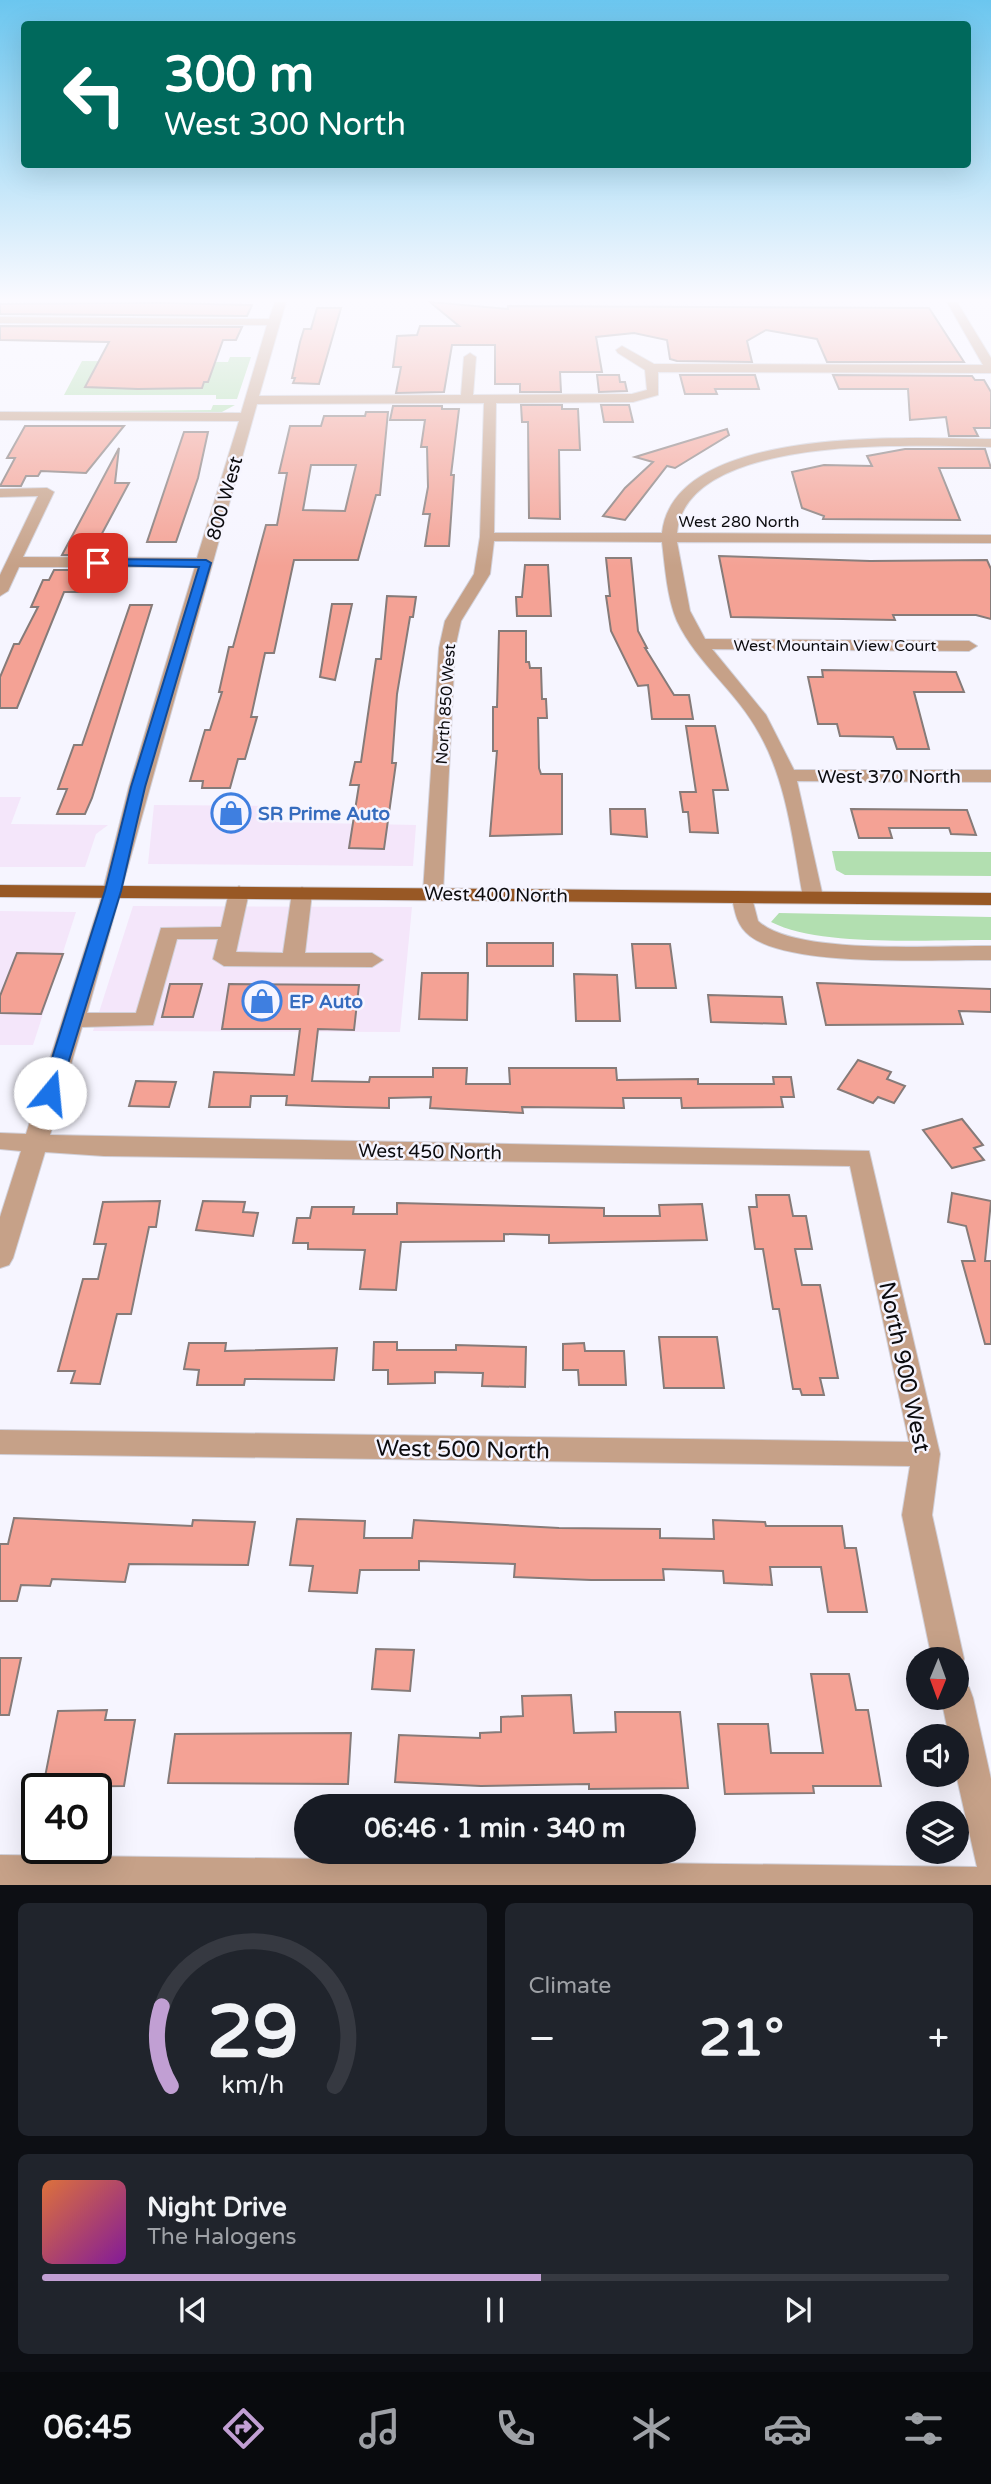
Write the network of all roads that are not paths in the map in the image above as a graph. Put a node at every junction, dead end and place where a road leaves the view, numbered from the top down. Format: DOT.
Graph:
graph roads {
  1 [pos="254,390"];
  2 [pos="468,390"];
  3 [pos="654,390"];
  4 [pos="467,397"];
  5 [pos="490,397"];
  6 [pos="249,408"];
  7 [pos="0,416"];
  8 [pos="991,443"];
  9 [pos="0,492"];
  10 [pos="487,537"];
  11 [pos="669,538"];
  12 [pos="991,539"];
  13 [pos="14,562"];
  14 [pos="206,563"];
  15 [pos="0,591"];
  16 [pos="702,644"];
  17 [pos="969,646"];
  18 [pos="787,775"];
  19 [pos="991,776"];
  20 [pos="0,891"];
  21 [pos="113,891"];
  22 [pos="239,892"];
  23 [pos="302,893"];
  24 [pos="433,893"];
  25 [pos="813,897"];
  26 [pos="742,898"];
  27 [pos="991,899"];
  28 [pos="230,933"];
  29 [pos="991,953"];
  30 [pos="293,960"];
  31 [pos="372,960"];
  32 [pos="73,1020"];
  33 [pos="0,1141"];
  34 [pos="36,1141"];
  35 [pos="860,1157"];
  36 [pos="0,1258"];
  37 [pos="0,1442"];
  38 [pos="926,1454"];
  39 [pos="945,1647"];
  40 [pos="960,1710"];
  41 [pos="991,1858"];
  42 [pos="0,1873"];
  43 [pos="991,1885"];
  1 -- 6 [label="street, 800 West"];
  2 -- 4 [label="street"];
  3 -- 5 [label="street"];
  4 -- 5 [label="street"];
  4 -- 6 [label="street"];
  5 -- 10 [label="street, North 850 West"];
  6 -- 7 [label="street"];
  6 -- 14 [label="street, 800 West"];
  8 -- 11 [label="street"];
  9 -- 13 [label="street"];
  10 -- 11 [label="street, West 280 North"];
  10 -- 24 [label="street, North 850 West"];
  11 -- 12 [label="street, West 280 North"];
  11 -- 16 [label="street"];
  13 -- 14 [label="street"];
  13 -- 15 [label="street"];
  14 -- 21 [label="street, 800 West"];
  16 -- 17 [label="street, West Mountain View Court"];
  16 -- 18 [label="street"];
  18 -- 19 [label="street, West 370 North"];
  18 -- 25 [label="street"];
  20 -- 21 [label="main road, West 400 North"];
  21 -- 22 [label="main road, West 400 North"];
  21 -- 32 [label="street, 800 West"];
  22 -- 23 [label="main road, West 400 North"];
  22 -- 28 [label="street"];
  23 -- 24 [label="main road, West 400 North"];
  23 -- 30 [label="street"];
  24 -- 26 [label="main road, West 400 North"];
  25 -- 26 [label="main road, West 400 North"];
  25 -- 27 [label="main road, West 400 North"];
  26 -- 29 [label="street"];
  28 -- 30 [label="street"];
  28 -- 32 [label="street"];
  30 -- 31 [label="street"];
  32 -- 34 [label="street, 800 West"];
  33 -- 34 [label="street, West 450 North"];
  34 -- 35 [label="street, West 450 North"];
  34 -- 36 [label="street, 800 West"];
  35 -- 38 [label="street, North 900 West"];
  37 -- 38 [label="street, West 500 North"];
  38 -- 39 [label="street, North 900 West"];
  40 -- 41 [label="street"];
  42 -- 43 [label="street"];
}
